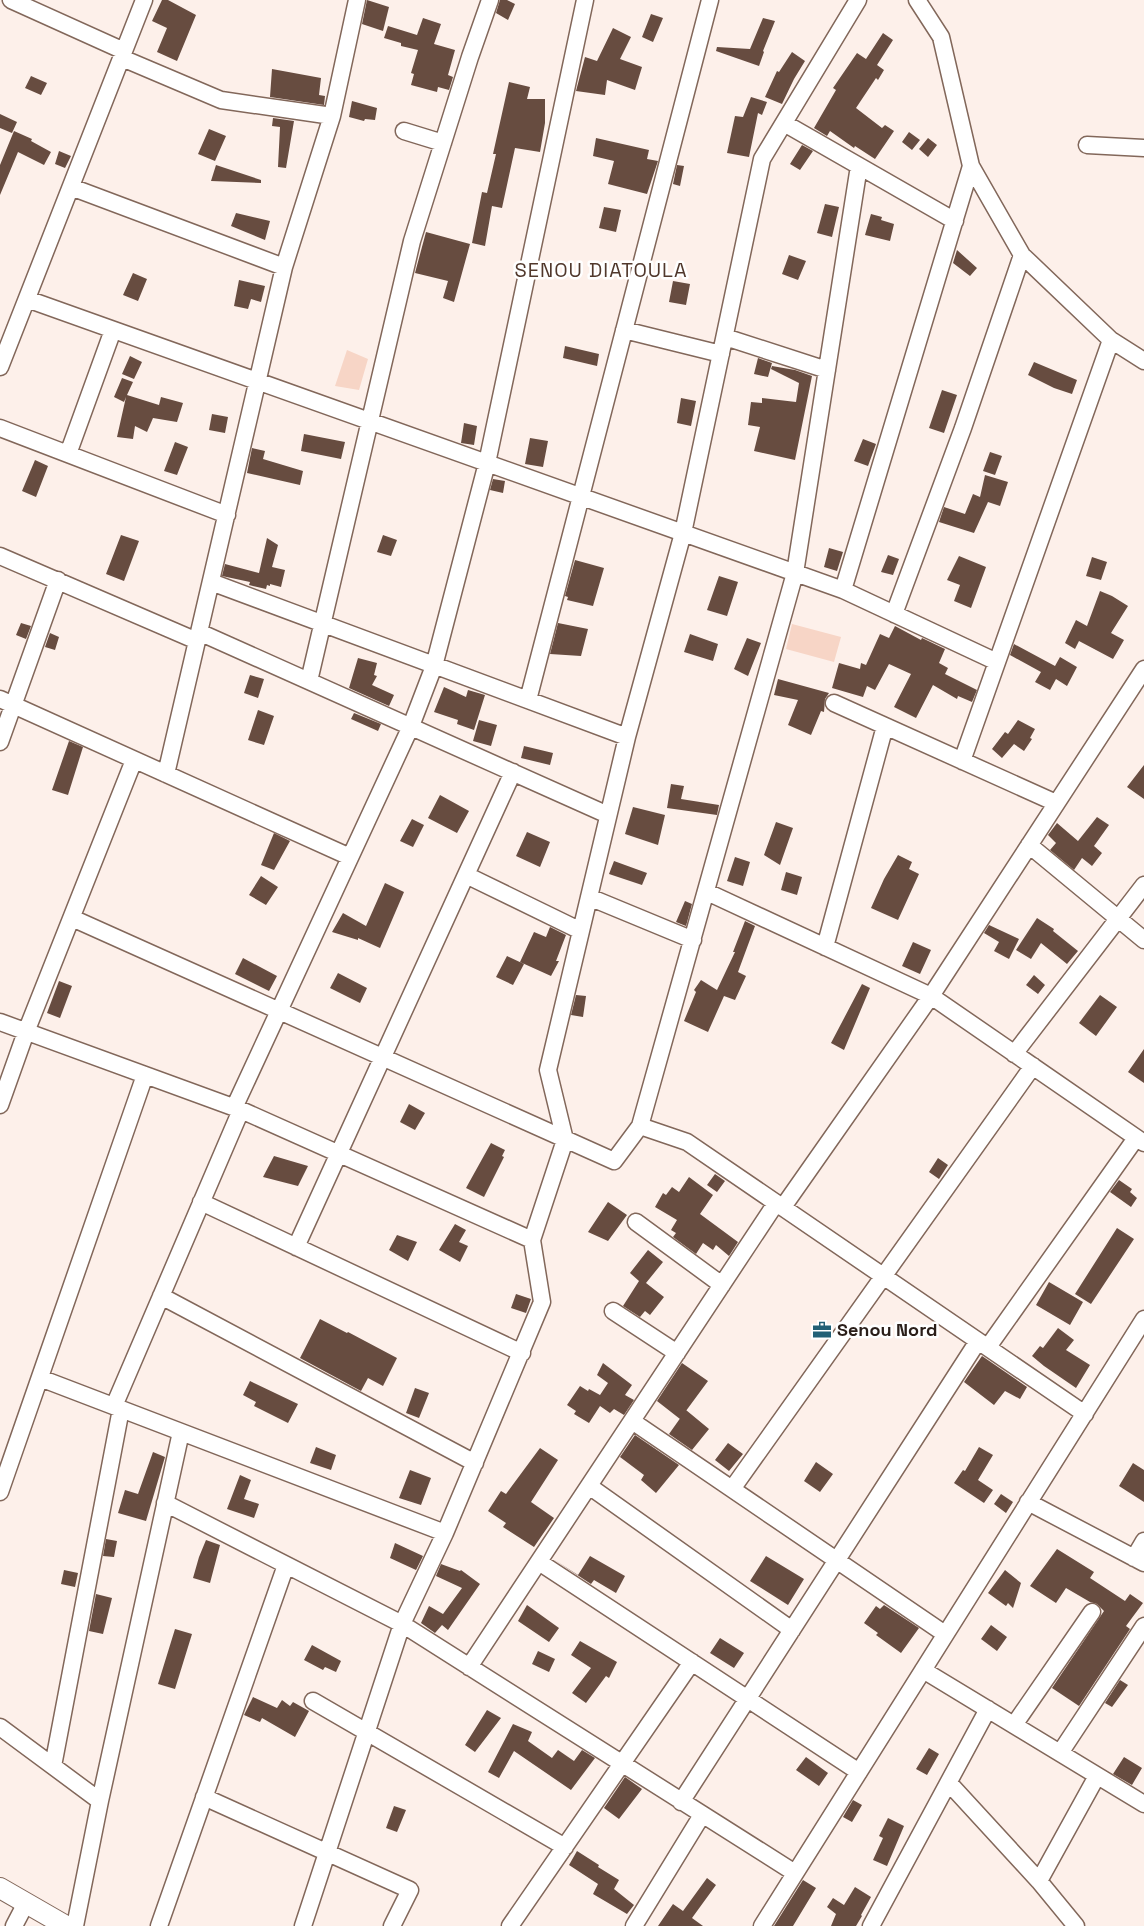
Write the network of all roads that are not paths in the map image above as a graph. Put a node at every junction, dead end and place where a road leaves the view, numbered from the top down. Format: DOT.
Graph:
graph roads {
  1 [pos="2,0"];
  2 [pos="11,0"];
  3 [pos="144,0"];
  4 [pos="357,0"];
  5 [pos="490,0"];
  6 [pos="584,0"];
  7 [pos="710,0"];
  8 [pos="917,0"];
  9 [pos="852,2"];
  10 [pos="0,5"];
  11 [pos="123,54"];
  12 [pos="332,116"];
  13 [pos="784,123"];
  14 [pos="404,131"];
  15 [pos="443,143"];
  16 [pos="1087,145"];
  17 [pos="1144,148"];
  18 [pos="859,166"];
  19 [pos="971,166"];
  20 [pos="71,187"];
  21 [pos="955,221"];
  22 [pos="1022,255"];
  23 [pos="284,267"];
  24 [pos="27,299"];
  25 [pos="113,330"];
  26 [pos="624,330"];
  27 [pos="6,334"];
  28 [pos="724,336"];
  29 [pos="1111,340"];
  30 [pos="721,354"];
  31 [pos="1144,361"];
  32 [pos="0,366"];
  33 [pos="827,370"];
  34 [pos="258,381"];
  35 [pos="369,421"];
  36 [pos="0,428"];
  37 [pos="68,454"];
  38 [pos="486,463"];
  39 [pos="580,497"];
  40 [pos="226,515"];
  41 [pos="683,533"];
  42 [pos="0,556"];
  43 [pos="795,573"];
  44 [pos="58,580"];
  45 [pos="211,582"];
  46 [pos="843,590"];
  47 [pos="894,614"];
  48 [pos="322,624"];
  49 [pos="198,636"];
  50 [pos="997,662"];
  51 [pos="434,666"];
  52 [pos="1144,669"];
  53 [pos="309,681"];
  54 [pos="528,700"];
  55 [pos="7,702"];
  56 [pos="834,703"];
  57 [pos="410,726"];
  58 [pos="885,726"];
  59 [pos="627,737"];
  60 [pos="0,742"];
  61 [pos="134,760"];
  62 [pos="962,761"];
  63 [pos="513,772"];
  64 [pos="166,774"];
  65 [pos="1056,803"];
  66 [pos="608,815"];
  67 [pos="1029,845"];
  68 [pos="350,857"];
  69 [pos="466,875"];
  70 [pos="1144,885"];
  71 [pos="707,892"];
  72 [pos="589,897"];
  73 [pos="72,918"];
  74 [pos="1118,918"];
  75 [pos="581,931"];
  76 [pos="693,940"];
  77 [pos="1144,940"];
  78 [pos="825,947"];
  79 [pos="931,996"];
  80 [pos="278,1010"];
  81 [pos="0,1022"];
  82 [pos="26,1032"];
  83 [pos="1014,1054"];
  84 [pos="382,1057"];
  85 [pos="1032,1066"];
  86 [pos="145,1075"];
  87 [pos="0,1105"];
  88 [pos="237,1109"];
  89 [pos="640,1126"];
  90 [pos="565,1140"];
  91 [pos="1140,1141"];
  92 [pos="338,1153"];
  93 [pos="201,1202"];
  94 [pos="780,1205"];
  95 [pos="636,1222"];
  96 [pos="532,1240"];
  97 [pos="296,1247"];
  98 [pos="884,1276"];
  99 [pos="722,1285"];
  100 [pos="161,1296"];
  101 [pos="613,1311"];
  102 [pos="1144,1319"];
  103 [pos="983,1344"];
  104 [pos="522,1353"];
  105 [pos="677,1353"];
  106 [pos="40,1378"];
  107 [pos="117,1408"];
  108 [pos="1085,1414"];
  109 [pos="632,1421"];
  110 [pos="181,1432"];
  111 [pos="475,1463"];
  112 [pos="589,1486"];
  113 [pos="732,1489"];
  114 [pos="0,1492"];
  115 [pos="1028,1502"];
  116 [pos="165,1503"];
  117 [pos="445,1533"];
  118 [pos="1144,1541"];
  119 [pos="837,1560"];
  120 [pos="1139,1561"];
  121 [pos="539,1562"];
  122 [pos="286,1565"];
  123 [pos="1092,1612"];
  124 [pos="402,1624"];
  125 [pos="1144,1626"];
  126 [pos="792,1630"];
  127 [pos="945,1634"];
  128 [pos="692,1662"];
  129 [pos="469,1667"];
  130 [pos="923,1670"];
  131 [pos="748,1699"];
  132 [pos="313,1701"];
  133 [pos="988,1709"];
  134 [pos="1014,1725"];
  135 [pos="0,1727"];
  136 [pos="366,1732"];
  137 [pos="1060,1753"];
  138 [pos="622,1764"];
  139 [pos="53,1766"];
  140 [pos="859,1772"];
  141 [pos="1097,1776"];
  142 [pos="949,1783"];
  143 [pos="204,1798"];
  144 [pos="100,1801"];
  145 [pos="681,1802"];
  146 [pos="1144,1804"];
  147 [pos="702,1815"];
  148 [pos="565,1847"];
  149 [pos="327,1853"];
  150 [pos="795,1874"];
  151 [pos="1039,1881"];
  152 [pos="0,1888"];
  153 [pos="26,1903"];
  154 [pos="14,1926"];
  155 [pos="66,1926"];
  156 [pos="75,1926"];
  157 [pos="159,1926"];
  158 [pos="303,1926"];
  159 [pos="392,1926"];
  160 [pos="510,1926"];
  161 [pos="634,1926"];
  162 [pos="762,1926"];
  163 [pos="871,1926"];
  164 [pos="1076,1926"];
  1 -- 10 [label="street"];
  2 -- 11 [label="street"];
  3 -- 11 [label="street"];
  4 -- 12 [label="street"];
  5 -- 15 [label="street"];
  6 -- 38 [label="street"];
  7 -- 26 [label="street"];
  8 -- 19 [label="street"];
  9 -- 13 [label="street"];
  11 -- 12 [label="street"];
  11 -- 20 [label="street"];
  12 -- 23 [label="street"];
  13 -- 18 [label="street"];
  13 -- 28 [label="street"];
  14 -- 15 [label="street"];
  15 -- 35 [label="street"];
  16 -- 17 [label="street"];
  18 -- 21 [label="street"];
  18 -- 33 [label="street"];
  19 -- 21 [label="street"];
  19 -- 22 [label="street"];
  20 -- 23 [label="street"];
  20 -- 24 [label="street"];
  21 -- 46 [label="street"];
  22 -- 29 [label="street"];
  22 -- 47 [label="street"];
  23 -- 34 [label="street"];
  24 -- 25 [label="street"];
  24 -- 27 [label="street"];
  25 -- 34 [label="street"];
  25 -- 37 [label="street"];
  26 -- 30 [label="street"];
  26 -- 39 [label="street"];
  27 -- 32 [label="street"];
  28 -- 30 [label="street"];
  28 -- 33 [label="street"];
  29 -- 31 [label="street"];
  29 -- 50 [label="street"];
  30 -- 41 [label="street"];
  33 -- 43 [label="street"];
  34 -- 35 [label="street"];
  34 -- 40 [label="street"];
  35 -- 38 [label="street"];
  35 -- 48 [label="street"];
  36 -- 37 [label="street"];
  37 -- 40 [label="street"];
  38 -- 39 [label="street"];
  38 -- 51 [label="street"];
  39 -- 41 [label="street"];
  39 -- 54 [label="street"];
  40 -- 45 [label="street"];
  41 -- 43 [label="street"];
  41 -- 59 [label="street"];
  42 -- 44 [label="street"];
  43 -- 46 [label="street"];
  43 -- 71 [label="street"];
  44 -- 49 [label="street"];
  44 -- 55 [label="street"];
  45 -- 48 [label="street"];
  45 -- 49 [label="street"];
  46 -- 47 [label="street"];
  47 -- 50 [label="street"];
  48 -- 51 [label="street"];
  48 -- 53 [label="street"];
  49 -- 53 [label="street"];
  49 -- 64 [label="street"];
  50 -- 62 [label="street"];
  51 -- 54 [label="street"];
  51 -- 57 [label="street"];
  52 -- 65 [label="street"];
  53 -- 57 [label="street"];
  54 -- 59 [label="street"];
  55 -- 60 [label="street"];
  55 -- 61 [label="street"];
  56 -- 58 [label="street"];
  57 -- 63 [label="street"];
  57 -- 68 [label="street"];
  58 -- 62 [label="street"];
  58 -- 78 [label="street"];
  59 -- 66 [label="street"];
  61 -- 64 [label="street"];
  61 -- 73 [label="street"];
  62 -- 65 [label="street"];
  63 -- 66 [label="street"];
  63 -- 69 [label="street"];
  64 -- 68 [label="street"];
  65 -- 67 [label="street"];
  66 -- 72 [label="street"];
  67 -- 74 [label="street"];
  67 -- 79 [label="street"];
  68 -- 80 [label="street"];
  69 -- 75 [label="street"];
  69 -- 84 [label="street"];
  70 -- 74 [label="street"];
  71 -- 76 [label="street"];
  71 -- 78 [label="street"];
  72 -- 75 [label="street"];
  72 -- 76 [label="street"];
  73 -- 80 [label="street"];
  73 -- 82 [label="street"];
  74 -- 77 [label="street"];
  74 -- 83 [label="street"];
  75 -- 90 [label="street"];
  76 -- 89 [label="street"];
  78 -- 79 [label="street"];
  79 -- 83 [label="street"];
  79 -- 94 [label="street"];
  80 -- 84 [label="street"];
  80 -- 88 [label="street"];
  81 -- 82 [label="street"];
  82 -- 86 [label="street"];
  82 -- 87 [label="street"];
  83 -- 85 [label="street"];
  84 -- 90 [label="street"];
  84 -- 92 [label="street"];
  85 -- 91 [label="street"];
  85 -- 98 [label="street"];
  86 -- 88 [label="street"];
  86 -- 106 [label="street"];
  88 -- 92 [label="street"];
  88 -- 93 [label="street"];
  89 -- 90 [label="street"];
  89 -- 94 [label="street"];
  90 -- 96 [label="street"];
  91 -- 103 [label="street"];
  92 -- 96 [label="street"];
  92 -- 97 [label="street"];
  93 -- 97 [label="street"];
  93 -- 100 [label="street"];
  94 -- 98 [label="street"];
  94 -- 99 [label="street"];
  95 -- 99 [label="street"];
  96 -- 104 [label="street"];
  97 -- 104 [label="street"];
  98 -- 103 [label="street"];
  98 -- 113 [label="street"];
  99 -- 105 [label="street"];
  100 -- 107 [label="street"];
  100 -- 111 [label="street"];
  101 -- 105 [label="street"];
  102 -- 108 [label="street"];
  103 -- 108 [label="street"];
  103 -- 119 [label="street"];
  104 -- 111 [label="street"];
  105 -- 109 [label="street"];
  106 -- 107 [label="street"];
  106 -- 114 [label="street"];
  107 -- 110 [label="street"];
  107 -- 139 [label="street"];
  108 -- 115 [label="street"];
  109 -- 112 [label="street"];
  109 -- 113 [label="street"];
  110 -- 116 [label="street"];
  110 -- 117 [label="street"];
  111 -- 117 [label="street"];
  112 -- 121 [label="street"];
  112 -- 126 [label="street"];
  113 -- 119 [label="street"];
  115 -- 120 [label="street"];
  115 -- 127 [label="street"];
  116 -- 122 [label="street"];
  116 -- 144 [label="street"];
  117 -- 124 [label="street"];
  118 -- 120 [label="street"];
  119 -- 126 [label="street"];
  119 -- 127 [label="street"];
  121 -- 128 [label="street"];
  121 -- 129 [label="street"];
  122 -- 124 [label="street"];
  122 -- 143 [label="street"];
  123 -- 134 [label="street"];
  124 -- 129 [label="street"];
  124 -- 136 [label="street"];
  125 -- 137 [label="street"];
  126 -- 131 [label="street"];
  127 -- 130 [label="street"];
  128 -- 131 [label="street"];
  128 -- 138 [label="street"];
  129 -- 138 [label="street"];
  130 -- 133 [label="street"];
  130 -- 140 [label="street"];
  131 -- 140 [label="street"];
  131 -- 145 [label="street"];
  132 -- 136 [label="street"];
  133 -- 134 [label="street"];
  133 -- 142 [label="street"];
  134 -- 137 [label="street"];
  135 -- 139 [label="street"];
  136 -- 148 [label="street"];
  136 -- 149 [label="street"];
  137 -- 141 [label="street"];
  138 -- 145 [label="street"];
  138 -- 148 [label="street"];
  139 -- 144 [label="street"];
  140 -- 150 [label="street"];
  141 -- 146 [label="street"];
  141 -- 151 [label="street"];
  142 -- 151 [label="street"];
  142 -- 163 [label="street"];
  143 -- 149 [label="street"];
  143 -- 157 [label="street"];
  144 -- 156 [label="street"];
  145 -- 147 [label="street"];
  147 -- 150 [label="street"];
  147 -- 161 [label="street"];
  148 -- 160 [label="street"];
  149 -- 158 [label="street"];
  149 -- 159 [label="street"];
  150 -- 162 [label="street"];
  151 -- 164 [label="street"];
  152 -- 153 [label="street"];
  153 -- 154 [label="street"];
  153 -- 155 [label="street"];
}
